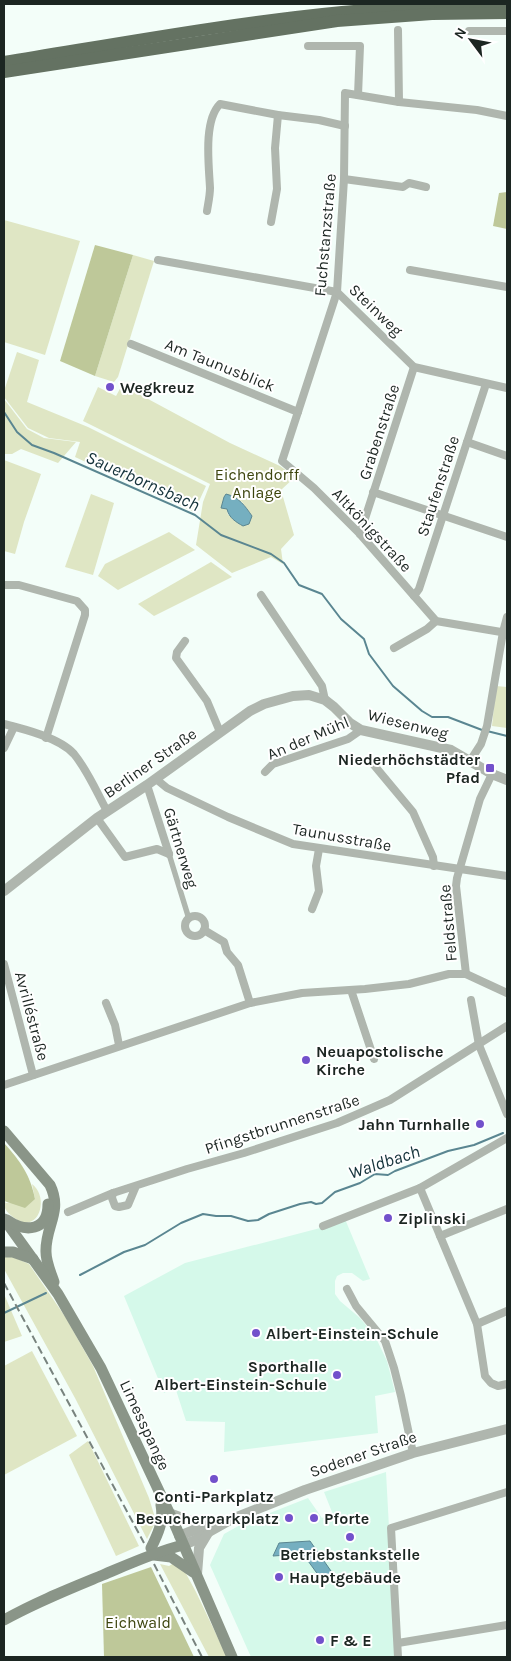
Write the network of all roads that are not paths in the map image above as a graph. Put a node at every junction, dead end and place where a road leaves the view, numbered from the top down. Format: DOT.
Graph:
graph roads {
  1 [pos="501,4"];
  2 [pos="507,13"];
  3 [pos="398,30"];
  4 [pos="469,31"];
  5 [pos="507,31"];
  6 [pos="308,46"];
  7 [pos="4,62"];
  8 [pos="4,72"];
  9 [pos="358,95"];
  10 [pos="399,102"];
  11 [pos="278,115"];
  12 [pos="507,116"];
  13 [pos="344,126"];
  14 [pos="344,179"];
  15 [pos="426,186"];
  16 [pos="207,211"];
  17 [pos="271,222"];
  18 [pos="158,260"];
  19 [pos="410,270"];
  20 [pos="507,287"];
  21 [pos="338,292"];
  22 [pos="131,344"];
  23 [pos="414,367"];
  24 [pos="486,384"];
  25 [pos="507,388"];
  26 [pos="298,412"];
  27 [pos="467,442"];
  28 [pos="507,456"];
  29 [pos="282,461"];
  30 [pos="374,492"];
  31 [pos="444,515"];
  32 [pos="360,534"];
  33 [pos="507,537"];
  34 [pos="5,585"];
  35 [pos="261,595"];
  36 [pos="414,596"];
  37 [pos="507,617"];
  38 [pos="436,621"];
  39 [pos="505,633"];
  40 [pos="184,641"];
  41 [pos="394,648"];
  42 [pos="325,700"];
  43 [pos="4,724"];
  44 [pos="14,727"];
  45 [pos="361,730"];
  46 [pos="220,732"];
  47 [pos="46,738"];
  48 [pos="4,748"];
  49 [pos="470,761"];
  50 [pos="373,764"];
  51 [pos="265,772"];
  52 [pos="492,774"];
  53 [pos="156,778"];
  54 [pos="507,780"];
  55 [pos="147,785"];
  56 [pos="107,811"];
  57 [pos="97,818"];
  58 [pos="319,848"];
  59 [pos="169,854"];
  60 [pos="434,866"];
  61 [pos="459,869"];
  62 [pos="507,876"];
  63 [pos="4,891"];
  64 [pos="312,909"];
  65 [pos="189,919"];
  66 [pos="204,930"];
  67 [pos="4,964"];
  68 [pos="466,974"];
  69 [pos="351,990"];
  70 [pos="507,993"];
  71 [pos="471,1000"];
  72 [pos="250,1003"];
  73 [pos="106,1004"];
  74 [pos="507,1026"];
  75 [pos="119,1045"];
  76 [pos="479,1045"];
  77 [pos="374,1059"];
  78 [pos="33,1075"];
  79 [pos="4,1085"];
  80 [pos="507,1114"];
  81 [pos="4,1131"];
  82 [pos="507,1138"];
  83 [pos="33,1165"];
  84 [pos="136,1186"];
  85 [pos="420,1188"];
  86 [pos="114,1193"];
  87 [pos="507,1209"];
  88 [pos="68,1212"];
  89 [pos="4,1218"];
  90 [pos="323,1226"];
  91 [pos="440,1236"];
  92 [pos="4,1252"];
  93 [pos="34,1260"];
  94 [pos="347,1289"];
  95 [pos="58,1294"];
  96 [pos="507,1311"];
  97 [pos="477,1324"];
  98 [pos="507,1384"];
  99 [pos="507,1429"];
  100 [pos="413,1453"];
  101 [pos="507,1492"];
  102 [pos="160,1496"];
  103 [pos="169,1513"];
  104 [pos="207,1528"];
  105 [pos="181,1541"];
  106 [pos="152,1552"];
  107 [pos="197,1575"];
  108 [pos="4,1620"];
  109 [pos="507,1625"];
  110 [pos="398,1643"];
  111 [pos="232,1657"];
  112 [pos="398,1657"];
  1 -- 7 [label="highway"];
  2 -- 8 [label="highway"];
  3 -- 10 [label="street"];
  4 -- 5 [label="street"];
  6 -- 9 [label="street"];
  9 -- 10 [label="street"];
  9 -- 13 [label="street, Fuchstanzstraße"];
  10 -- 12 [label="street"];
  11 -- 13 [label="street"];
  11 -- 16 [label="street"];
  11 -- 17 [label="street"];
  13 -- 14 [label="street, Fuchstanzstraße"];
  14 -- 15 [label="street"];
  14 -- 21 [label="street, Fuchstanzstraße"];
  18 -- 21 [label="street, Steinweg"];
  19 -- 20 [label="street"];
  21 -- 23 [label="street, Steinweg"];
  21 -- 26 [label="street, Fuchstanzstraße"];
  22 -- 26 [label="street, Am Taunusblick"];
  23 -- 24 [label="street"];
  23 -- 30 [label="street, Grabenstraße"];
  24 -- 25 [label="street"];
  24 -- 27 [label="street, Staufenstraße"];
  26 -- 29 [label="street, Fuchstanzstraße"];
  27 -- 28 [label="street"];
  27 -- 31 [label="street, Staufenstraße"];
  29 -- 32 [label="street, Altkönigstraße"];
  30 -- 31 [label="street"];
  30 -- 32 [label="street, Grabenstraße"];
  31 -- 33 [label="street"];
  31 -- 36 [label="street, Staufenstraße"];
  32 -- 36 [label="street, Altkönigstraße"];
  34 -- 47 [label="street"];
  35 -- 42 [label="street, Wiesenweg"];
  36 -- 38 [label="street, Altkönigstraße"];
  37 -- 39 [label="street"];
  38 -- 39 [label="street"];
  38 -- 41 [label="street"];
  39 -- 49 [label="street"];
  40 -- 46 [label="street, Berliner Straße"];
  42 -- 45 [label="street, Wiesenweg"];
  42 -- 46 [label="street, Berliner Straße"];
  43 -- 44 [label="street"];
  44 -- 47 [label="street"];
  44 -- 48 [label="street"];
  45 -- 49 [label="street, Wiesenweg"];
  45 -- 51 [label="street, An der Mühl"];
  46 -- 53 [label="street, Berliner Straße"];
  47 -- 56 [label="street"];
  49 -- 52 [label="street, Wiesenweg"];
  50 -- 60 [label="street"];
  52 -- 54 [label="street, Wiesenweg"];
  52 -- 61 [label="street, Feldstraße"];
  53 -- 55 [label="street, Berliner Straße"];
  53 -- 58 [label="street, Taunusstraße"];
  55 -- 56 [label="street, Berliner Straße"];
  55 -- 59 [label="street, Gärtnerweg"];
  56 -- 57 [label="street, Berliner Straße"];
  57 -- 59 [label="street, Berliner Straße"];
  57 -- 63 [label="street, Berliner Straße"];
  58 -- 60 [label="street, Taunusstraße"];
  58 -- 64 [label="street"];
  59 -- 65 [label="street, Gärtnerweg"];
  60 -- 61 [label="street, Taunusstraße"];
  61 -- 62 [label="street, Taunusstraße"];
  61 -- 68 [label="street, Feldstraße"];
  65 -- 66 [label="street"];
  65 -- 66 [label="street"];
  66 -- 72 [label="street"];
  67 -- 78 [label="street, Avrilléstraße"];
  68 -- 69 [label="street"];
  68 -- 70 [label="street"];
  69 -- 72 [label="street"];
  69 -- 77 [label="street"];
  71 -- 76 [label="street"];
  72 -- 75 [label="street"];
  73 -- 75 [label="street"];
  74 -- 76 [label="street, Pfingstbrunnenstraße"];
  75 -- 78 [label="street"];
  76 -- 80 [label="street"];
  76 -- 84 [label="street, Pfingstbrunnenstraße"];
  78 -- 79 [label="street"];
  81 -- 83 [label="main road"];
  82 -- 85 [label="street"];
  83 -- 89 [label="main road"];
  83 -- 95 [label="main road"];
  84 -- 86 [label="street, Pfingstbrunnenstraße"];
  84 -- 86 [label="street"];
  85 -- 90 [label="street"];
  85 -- 91 [label="street"];
  86 -- 88 [label="street, Pfingstbrunnenstraße"];
  87 -- 91 [label="street"];
  89 -- 93 [label="main road, Limesspange"];
  91 -- 97 [label="street"];
  92 -- 93 [label="main road"];
  93 -- 95 [label="main road, Limesspange"];
  94 -- 100 [label="street"];
  95 -- 102 [label="main road, Limesspange"];
  96 -- 97 [label="street"];
  97 -- 98 [label="street"];
  99 -- 100 [label="street, Sodener Straße"];
  100 -- 104 [label="street, Sodener Straße"];
  101 -- 110 [label="street"];
  102 -- 103 [label="main road, Limesspange"];
  102 -- 106 [label="main road"];
  103 -- 104 [label="street"];
  103 -- 105 [label="main road, Limesspange"];
  104 -- 105 [label="street, Sodener Straße"];
  104 -- 107 [label="street"];
  105 -- 106 [label="main road"];
  105 -- 107 [label="main road, Limesspange"];
  106 -- 107 [label="main road"];
  106 -- 108 [label="main road"];
  107 -- 111 [label="main road, Limesspange"];
  109 -- 110 [label="street"];
  110 -- 112 [label="street"];
}
